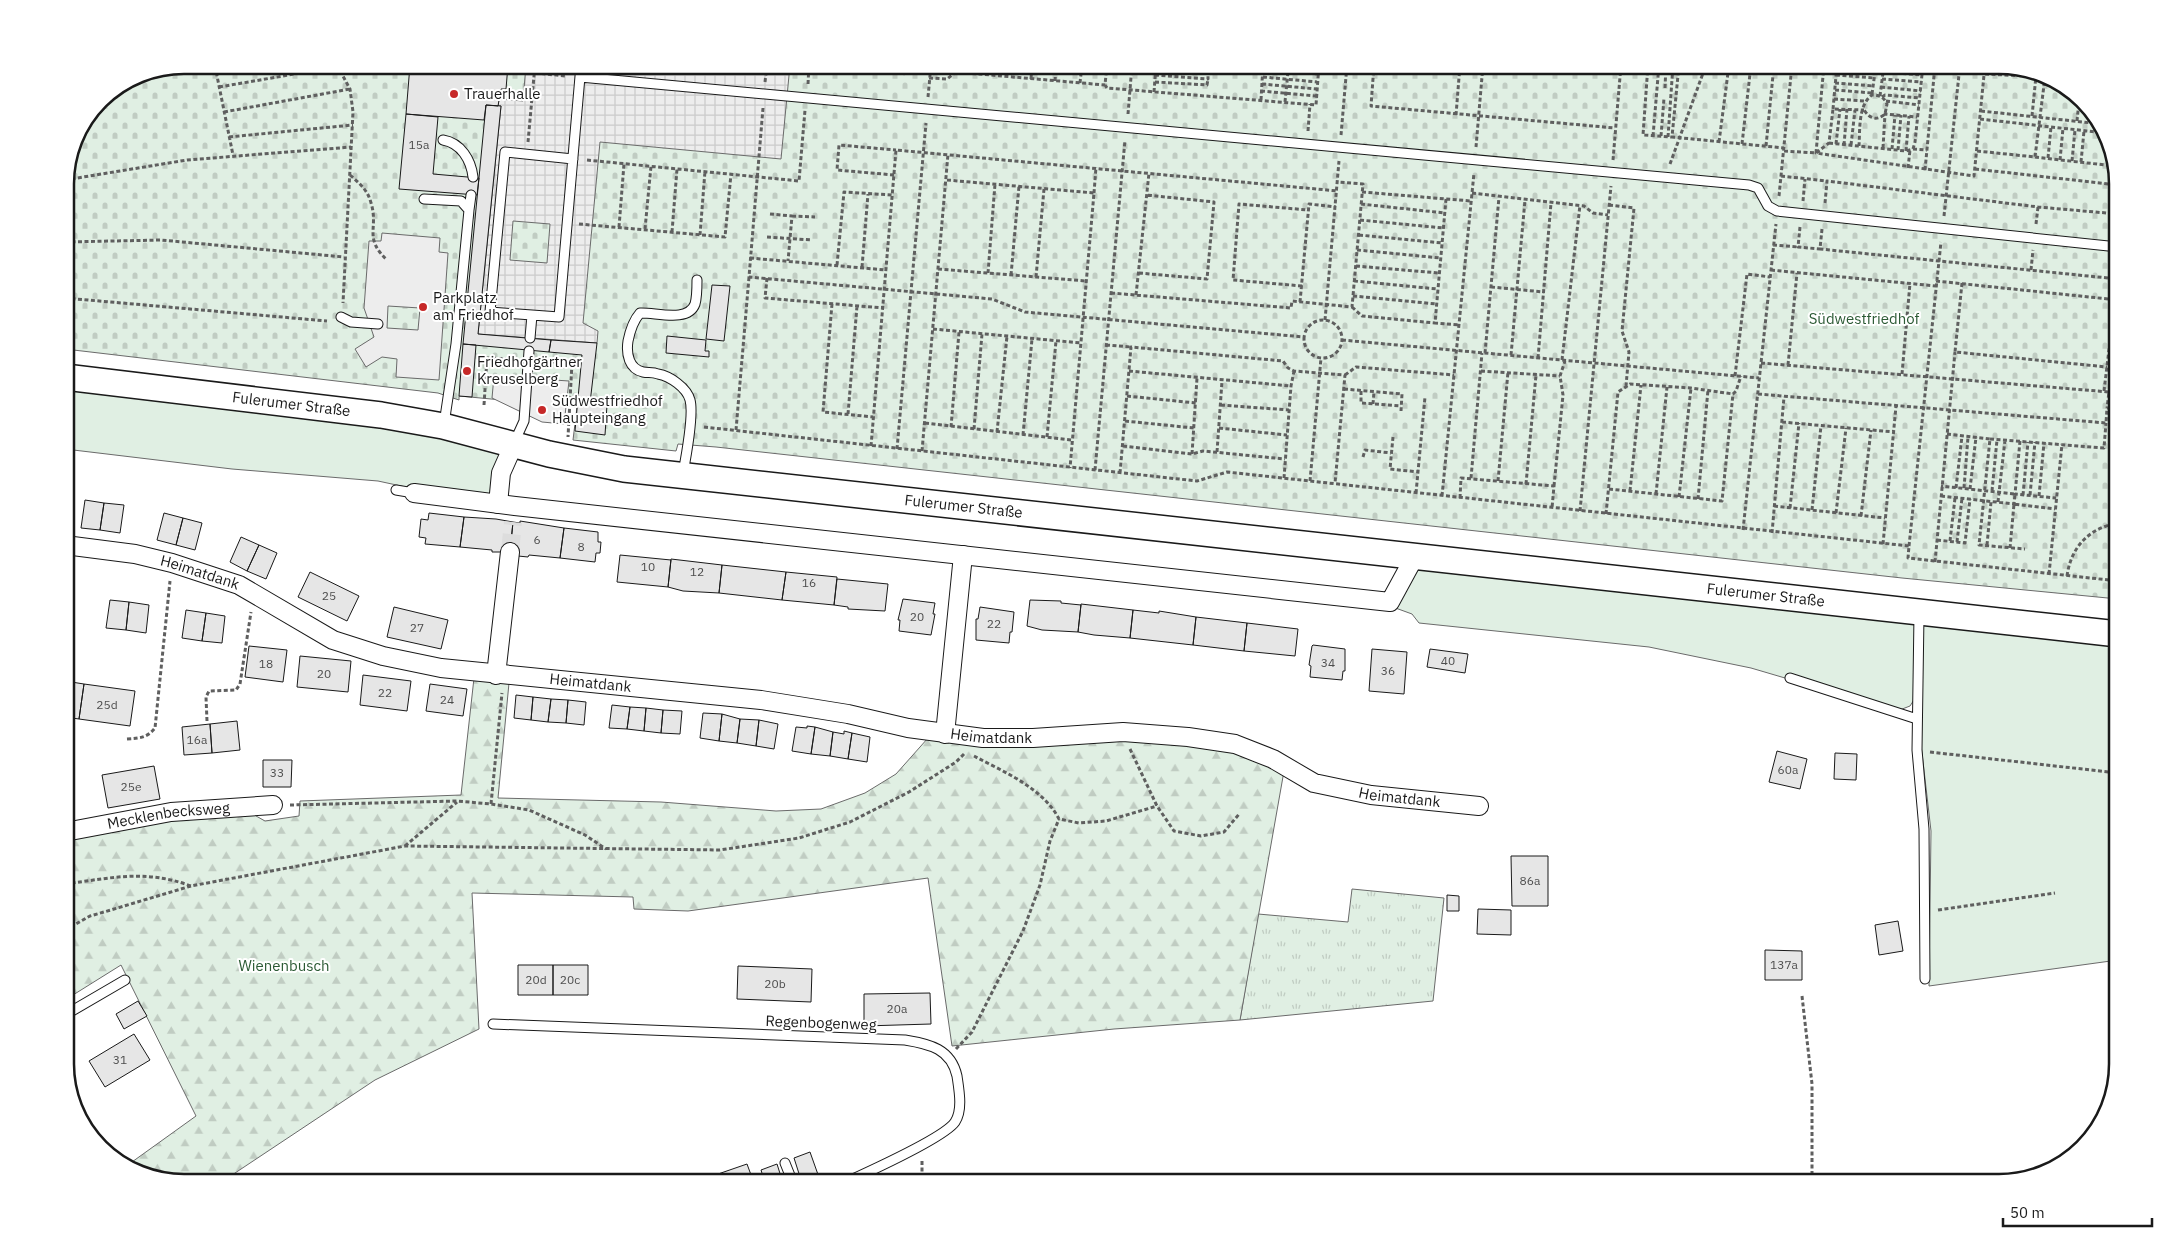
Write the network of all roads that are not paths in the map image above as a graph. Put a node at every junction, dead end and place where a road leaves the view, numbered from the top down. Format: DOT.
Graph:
graph roads {
  1 [pos="580,74"];
  2 [pos="580,77"];
  3 [pos="443,140"];
  4 [pos="573,159"];
  5 [pos="473,178"];
  6 [pos="471,194"];
  7 [pos="424,199"];
  8 [pos="469,210"];
  9 [pos="2109,246"];
  10 [pos="697,280"];
  11 [pos="532,315"];
  12 [pos="341,317"];
  13 [pos="378,324"];
  14 [pos="530,338"];
  15 [pos="529,350"];
  16 [pos="74,377"];
  17 [pos="443,426"];
  18 [pos="513,446"];
  19 [pos="683,476"];
  20 [pos="396,490"];
  21 [pos="414,493"];
  22 [pos="509,511"];
  23 [pos="74,546"];
  24 [pos="510,552"];
  25 [pos="963,555"];
  26 [pos="1415,556"];
  27 [pos="1919,612"];
  28 [pos="2109,633"];
  29 [pos="1790,678"];
  30 [pos="500,680"];
  31 [pos="1917,719"];
  32 [pos="945,734"];
  33 [pos="272,806"];
  34 [pos="1479,806"];
  35 [pos="74,830"];
  36 [pos="1925,979"];
  37 [pos="124,980"];
  38 [pos="74,1010"];
  39 [pos="493,1024"];
  40 [pos="785,1162"];
  41 [pos="790,1174"];
  42 [pos="862,1174"];
  1 -- 2 [label="lane"];
  2 -- 4 [label="lane"];
  2 -- 9 [label="lane"];
  3 -- 5 [label="lane"];
  4 -- 11 [label="lane"];
  4 -- 11 [label="lane"];
  6 -- 8 [label="lane"];
  7 -- 8 [label="lane"];
  8 -- 17 [label="lane"];
  10 -- 19 [label="lane"];
  11 -- 14 [label="lane"];
  12 -- 13 [label="lane"];
  15 -- 18 [label="lane"];
  16 -- 17 [label="main road, Fulerumer Straße"];
  17 -- 18 [label="main road, Fulerumer Straße"];
  18 -- 19 [label="main road, Fulerumer Straße"];
  18 -- 22 [label="street"];
  19 -- 26 [label="main road, Fulerumer Straße"];
  20 -- 21 [label="lane"];
  21 -- 22 [label="street"];
  22 -- 25 [label="street"];
  23 -- 30 [label="street, Heimatdank"];
  24 -- 30 [label="street"];
  25 -- 26 [label="street"];
  25 -- 32 [label="street"];
  26 -- 27 [label="main road, Fulerumer Straße"];
  27 -- 28 [label="main road, Fulerumer Straße"];
  27 -- 31 [label="lane"];
  29 -- 31 [label="lane"];
  30 -- 32 [label="street, Heimatdank"];
  31 -- 36 [label="lane"];
  32 -- 34 [label="street, Heimatdank"];
  33 -- 35 [label="street, Mecklenbecksweg"];
  37 -- 38 [label="lane"];
  39 -- 42 [label="lane, Regenbogenweg"];
  40 -- 41 [label="lane"];
}
